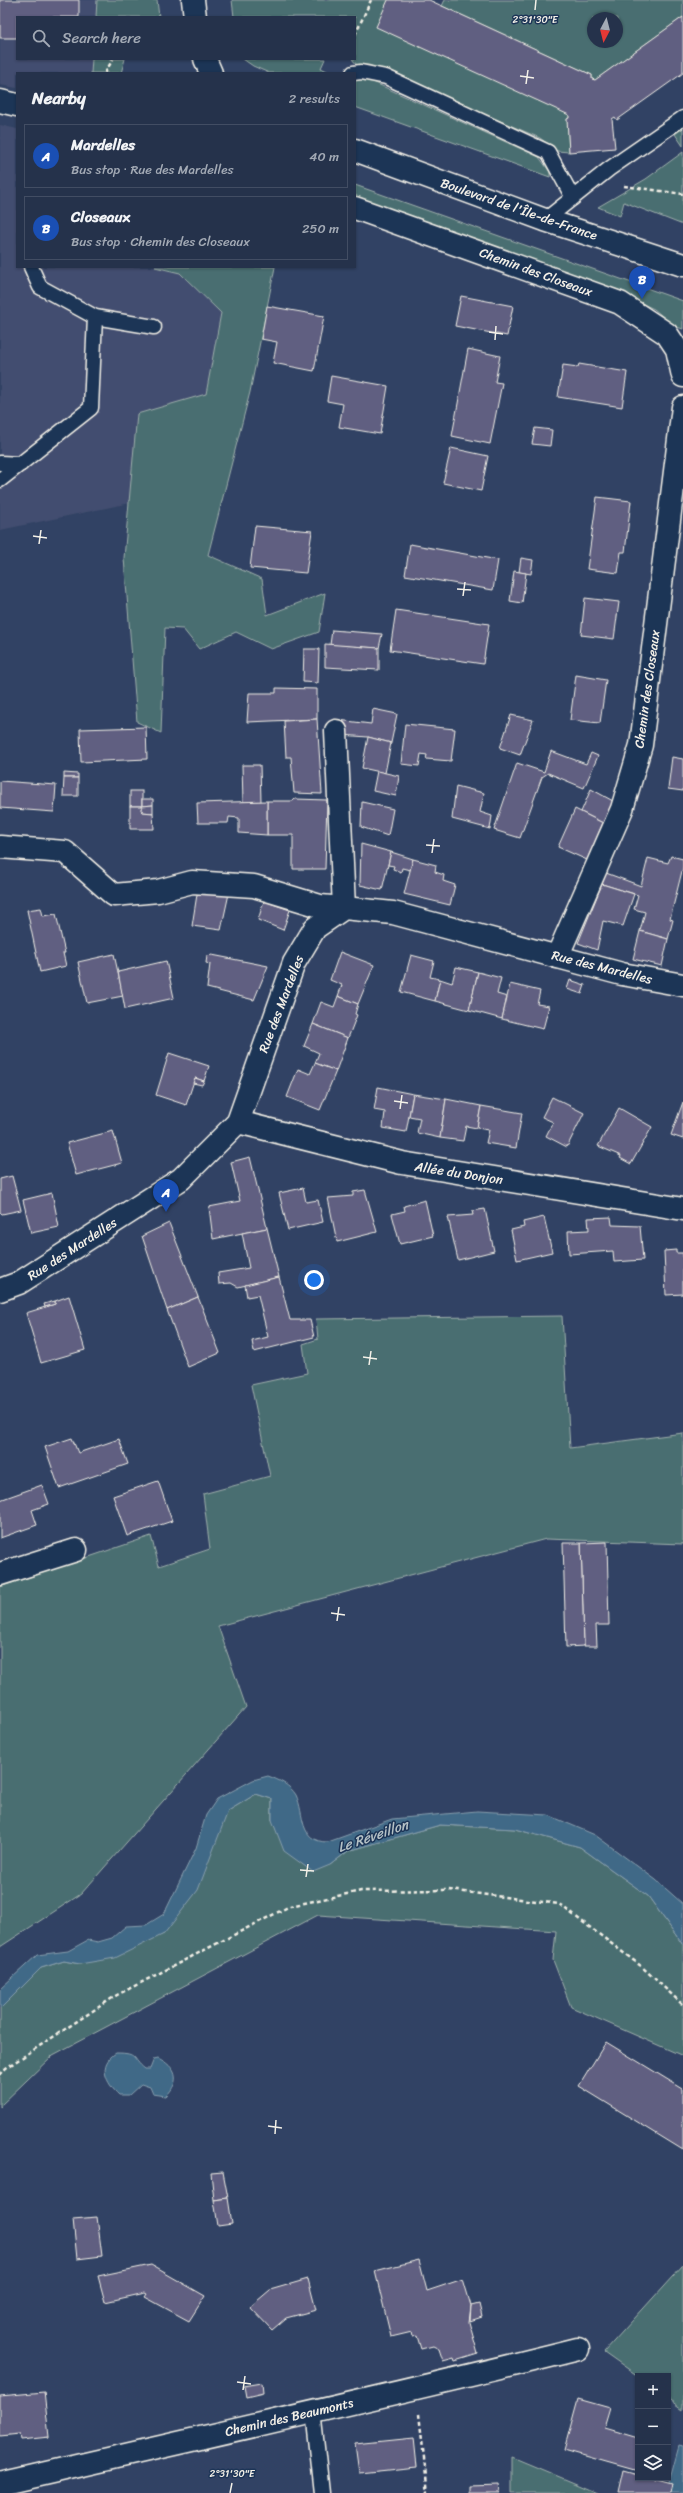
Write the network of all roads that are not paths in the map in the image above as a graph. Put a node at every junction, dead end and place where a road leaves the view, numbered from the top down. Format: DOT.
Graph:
graph roads {
  1 [pos="194,0"];
  2 [pos="195,16"];
  3 [pos="205,60"];
  4 [pos="211,72"];
  5 [pos="356,73"];
  6 [pos="0,101"];
  7 [pos="16,105"];
  8 [pos="683,118"];
  9 [pos="356,150"];
  10 [pos="573,198"];
  11 [pos="356,208"];
  12 [pos="545,220"];
  13 [pos="683,266"];
  14 [pos="31,268"];
  15 [pos="95,317"];
  16 [pos="154,327"];
  17 [pos="683,376"];
  18 [pos="683,406"];
  19 [pos="0,463"];
  20 [pos="21,464"];
  21 [pos="0,480"];
  22 [pos="336,731"];
  23 [pos="0,847"];
  24 [pos="344,908"];
  25 [pos="558,957"];
  26 [pos="683,985"];
  27 [pos="238,1122"];
  28 [pos="683,1209"];
  29 [pos="0,1290"];
  30 [pos="76,1550"];
  31 [pos="0,1574"];
  32 [pos="578,2349"];
  33 [pos="313,2411"];
  34 [pos="0,2484"];
  35 [pos="322,2493"];
  1 -- 2 [label="street"];
  3 -- 4 [label="street"];
  5 -- 10 [label="lane"];
  6 -- 7 [label="street"];
  8 -- 10 [label="lane"];
  9 -- 12 [label="street, Boulevard de l'Île-de-France"];
  10 -- 12 [label="lane"];
  11 -- 17 [label="street, Chemin des Closeaux"];
  12 -- 13 [label="street, Boulevard de l'Île-de-France"];
  14 -- 15 [label="lane"];
  15 -- 16 [label="lane"];
  15 -- 20 [label="lane"];
  18 -- 25 [label="street, Chemin des Closeaux"];
  19 -- 20 [label="lane"];
  20 -- 21 [label="lane"];
  22 -- 24 [label="street"];
  23 -- 24 [label="street"];
  24 -- 25 [label="street, Rue des Mardelles"];
  24 -- 27 [label="street, Rue des Mardelles"];
  25 -- 26 [label="street, Rue des Mardelles"];
  27 -- 28 [label="street, Allée du Donjon"];
  27 -- 29 [label="street, Rue des Mardelles"];
  30 -- 31 [label="street"];
  32 -- 33 [label="street, Chemin des Beaumonts"];
  33 -- 34 [label="street, Chemin des Beaumonts"];
  33 -- 35 [label="lane"];
}
